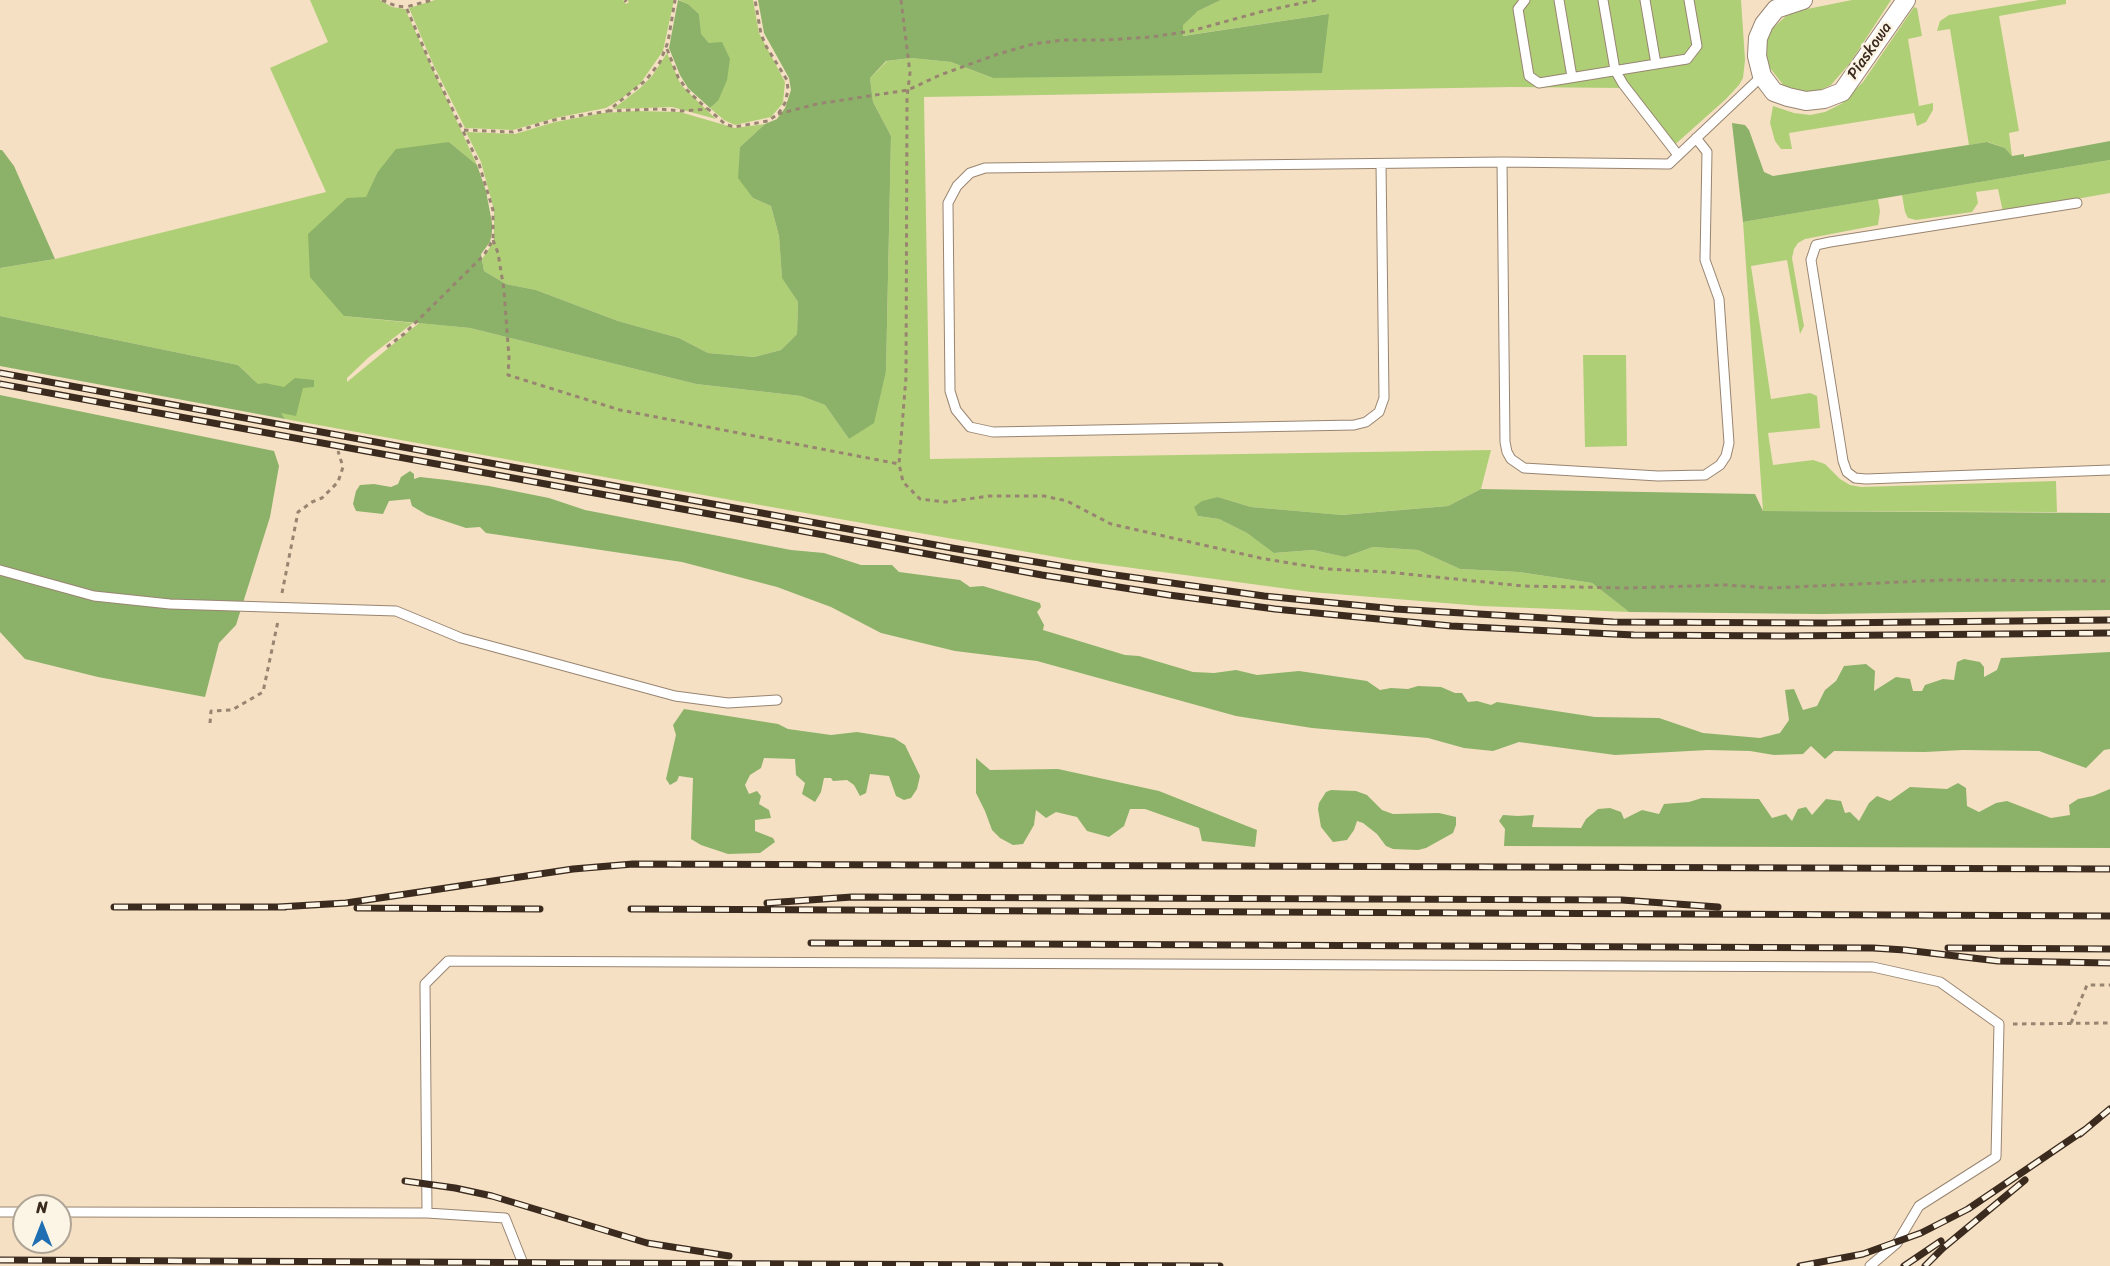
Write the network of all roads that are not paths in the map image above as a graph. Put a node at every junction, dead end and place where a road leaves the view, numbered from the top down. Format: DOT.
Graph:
graph roads {
  1 [pos="1525,0"];
  2 [pos="1559,0"];
  3 [pos="1603,0"];
  4 [pos="1646,0"];
  5 [pos="1689,0"];
  6 [pos="1803,0"];
  7 [pos="1906,0"];
  8 [pos="1773,5"];
  9 [pos="1656,64"];
  10 [pos="1615,70"];
  11 [pos="1762,76"];
  12 [pos="1572,77"];
  13 [pos="1696,138"];
  14 [pos="1678,155"];
  15 [pos="1502,162"];
  16 [pos="1381,164"];
  17 [pos="2077,203"];
  18 [pos="2110,470"];
  19 [pos="0,570"];
  20 [pos="777,700"];
  21 [pos="72,1212"];
  22 [pos="427,1213"];
  23 [pos="524,1266"];
  24 [pos="1870,1266"];
  1 -- 12 [label="lane"];
  2 -- 12 [label="lane"];
  3 -- 10 [label="lane"];
  4 -- 9 [label="lane"];
  5 -- 9 [label="lane"];
  6 -- 8 [label="street"];
  7 -- 11 [label="street, Piaskowa"];
  8 -- 11 [label="street"];
  9 -- 10 [label="lane"];
  10 -- 12 [label="lane"];
  10 -- 14 [label="lane"];
  11 -- 13 [label="lane"];
  13 -- 14 [label="lane"];
  13 -- 15 [label="lane"];
  14 -- 15 [label="lane"];
  15 -- 16 [label="lane"];
  16 -- 16 [label="lane"];
  17 -- 18 [label="lane"];
  19 -- 20 [label="lane"];
  21 -- 22 [label="lane"];
  22 -- 23 [label="lane"];
  22 -- 24 [label="lane"];
}
